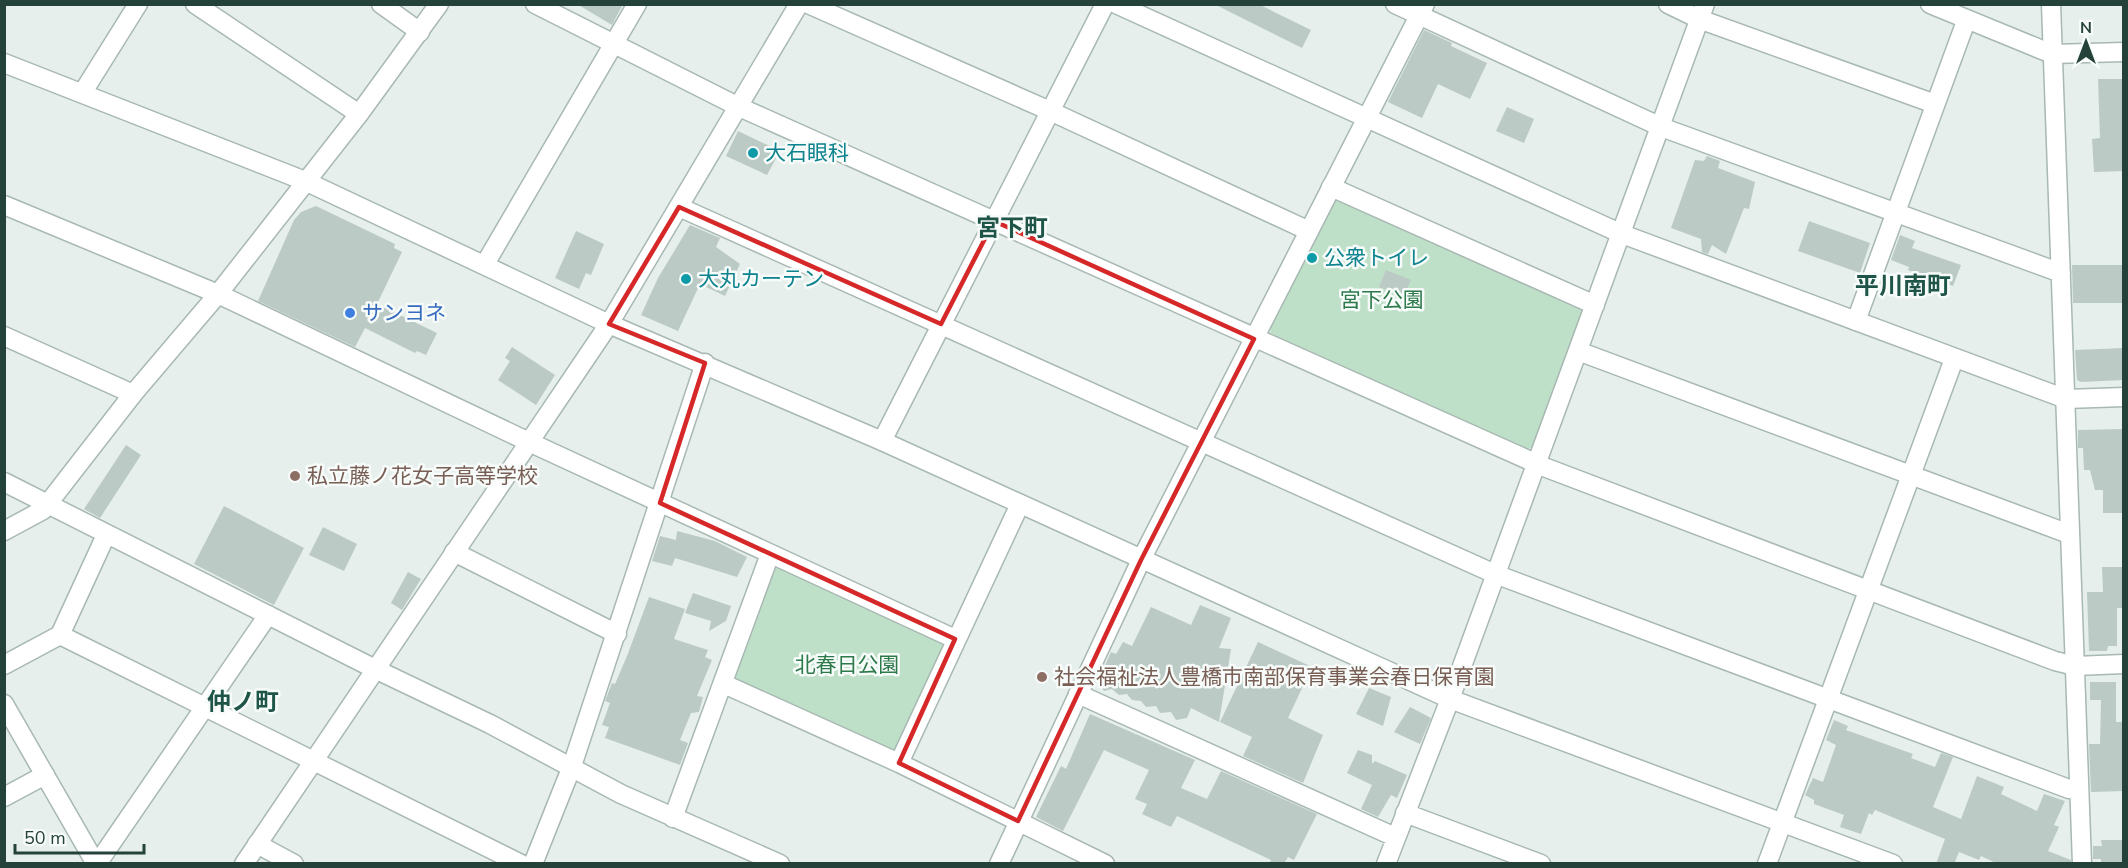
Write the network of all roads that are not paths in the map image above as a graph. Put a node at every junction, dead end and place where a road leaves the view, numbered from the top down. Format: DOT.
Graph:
graph roads {
  1 [pos="138,4"];
  2 [pos="195,4"];
  3 [pos="381,4"];
  4 [pos="439,4"];
  5 [pos="535,4"];
  6 [pos="637,4"];
  7 [pos="799,4"];
  8 [pos="808,4"];
  9 [pos="1105,4"];
  10 [pos="1116,4"];
  11 [pos="1395,4"];
  12 [pos="1668,4"];
  13 [pos="1930,4"];
  14 [pos="2051,4"];
  15 [pos="1422,10"];
  16 [pos="1702,12"];
  17 [pos="1966,21"];
  18 [pos="420,32"];
  19 [pos="613,46"];
  20 [pos="2124,52"];
  21 [pos="2052,54"];
  22 [pos="4,63"];
  23 [pos="83,92"];
  24 [pos="1935,104"];
  25 [pos="737,106"];
  26 [pos="1050,111"];
  27 [pos="359,114"];
  28 [pos="1366,118"];
  29 [pos="1661,127"];
  30 [pos="305,181"];
  31 [pos="1330,187"];
  32 [pos="4,205"];
  33 [pos="679,207"];
  34 [pos="1897,211"];
  35 [pos="994,221"];
  36 [pos="1309,231"];
  37 [pos="1622,234"];
  38 [pos="485,264"];
  39 [pos="2061,273"];
  40 [pos="218,294"];
  41 [pos="1595,305"];
  42 [pos="1856,321"];
  43 [pos="609,324"];
  44 [pos="941,324"];
  45 [pos="4,336"];
  46 [pos="1254,339"];
  47 [pos="1578,351"];
  48 [pos="1954,359"];
  49 [pos="705,363"];
  50 [pos="133,394"];
  51 [pos="2124,397"];
  52 [pos="2066,399"];
  53 [pos="882,441"];
  54 [pos="1202,441"];
  55 [pos="529,442"];
  56 [pos="1538,464"];
  57 [pos="1911,474"];
  58 [pos="4,482"];
  59 [pos="49,503"];
  60 [pos="660,503"];
  61 [pos="1020,504"];
  62 [pos="4,531"];
  63 [pos="2069,534"];
  64 [pos="106,535"];
  65 [pos="454,552"];
  66 [pos="770,554"];
  67 [pos="1141,560"];
  68 [pos="1494,574"];
  69 [pos="1869,590"];
  70 [pos="268,615"];
  71 [pos="617,634"];
  72 [pos="60,635"];
  73 [pos="955,639"];
  74 [pos="2124,664"];
  75 [pos="4,665"];
  76 [pos="2075,666"];
  77 [pos="375,669"];
  78 [pos="724,684"];
  79 [pos="1078,694"];
  80 [pos="1450,699"];
  81 [pos="1828,700"];
  82 [pos="4,705"];
  83 [pos="204,709"];
  84 [pos="312,760"];
  85 [pos="899,763"];
  86 [pos="572,766"];
  87 [pos="45,775"];
  88 [pos="2079,790"];
  89 [pos="4,797"];
  90 [pos="1405,813"];
  91 [pos="674,818"];
  92 [pos="1018,822"];
  93 [pos="1783,823"];
  94 [pos="1395,837"];
  95 [pos="257,844"];
  96 [pos="97,864"];
  97 [pos="244,864"];
  98 [pos="294,864"];
  99 [pos="520,864"];
  100 [pos="533,864"];
  101 [pos="780,864"];
  102 [pos="999,864"];
  103 [pos="1105,864"];
  104 [pos="1386,864"];
  105 [pos="1541,864"];
  106 [pos="1767,864"];
  107 [pos="1893,864"];
  108 [pos="2082,864"];
  1 -- 23 [label="street"];
  2 -- 27 [label="street"];
  3 -- 18 [label="street"];
  4 -- 18 [label="street"];
  5 -- 19 [label="street"];
  6 -- 19 [label="street"];
  7 -- 25 [label="street"];
  8 -- 26 [label="street"];
  9 -- 26 [label="street"];
  10 -- 28 [label="street"];
  11 -- 15 [label="street"];
  12 -- 16 [label="street"];
  13 -- 17 [label="street"];
  14 -- 21 [label="street"];
  15 -- 28 [label="street"];
  15 -- 29 [label="street"];
  16 -- 24 [label="street"];
  16 -- 29 [label="street"];
  17 -- 21 [label="street"];
  17 -- 24 [label="street"];
  18 -- 27 [label="street"];
  19 -- 25 [label="street"];
  19 -- 38 [label="street"];
  20 -- 21 [label="street"];
  21 -- 39 [label="street"];
  22 -- 23 [label="street"];
  23 -- 30 [label="street"];
  24 -- 34 [label="street"];
  25 -- 33 [label="street"];
  25 -- 35 [label="street"];
  26 -- 35 [label="street"];
  26 -- 36 [label="street"];
  27 -- 30 [label="street"];
  28 -- 31 [label="street"];
  28 -- 37 [label="street"];
  29 -- 34 [label="street"];
  29 -- 37 [label="street"];
  30 -- 38 [label="street"];
  30 -- 40 [label="street"];
  31 -- 36 [label="street"];
  31 -- 41 [label="street"];
  32 -- 40 [label="street"];
  33 -- 43 [label="street"];
  33 -- 44 [label="street"];
  34 -- 39 [label="street"];
  34 -- 42 [label="street"];
  35 -- 44 [label="street"];
  35 -- 46 [label="street"];
  36 -- 46 [label="street"];
  37 -- 41 [label="street"];
  37 -- 42 [label="street"];
  38 -- 43 [label="street"];
  39 -- 52 [label="street"];
  40 -- 50 [label="street"];
  40 -- 55 [label="street"];
  41 -- 47 [label="street"];
  42 -- 48 [label="street"];
  43 -- 49 [label="street"];
  43 -- 55 [label="street"];
  44 -- 53 [label="street"];
  44 -- 54 [label="street"];
  45 -- 50 [label="street"];
  46 -- 54 [label="street"];
  46 -- 56 [label="street"];
  47 -- 56 [label="street"];
  47 -- 57 [label="street"];
  48 -- 52 [label="street"];
  48 -- 57 [label="street"];
  49 -- 53 [label="street"];
  49 -- 60 [label="street"];
  50 -- 59 [label="street"];
  51 -- 52 [label="street"];
  52 -- 63 [label="street"];
  53 -- 61 [label="street"];
  54 -- 67 [label="street"];
  54 -- 68 [label="street"];
  55 -- 60 [label="street"];
  55 -- 65 [label="street"];
  56 -- 68 [label="street"];
  56 -- 69 [label="street"];
  57 -- 63 [label="street"];
  57 -- 69 [label="street"];
  58 -- 59 [label="street"];
  59 -- 62 [label="street"];
  59 -- 64 [label="street"];
  60 -- 66 [label="street"];
  60 -- 71 [label="street"];
  61 -- 67 [label="street"];
  61 -- 73 [label="street"];
  63 -- 76 [label="street"];
  64 -- 70 [label="street"];
  64 -- 72 [label="street"];
  65 -- 71 [label="street"];
  65 -- 77 [label="street"];
  66 -- 73 [label="street"];
  66 -- 78 [label="street"];
  67 -- 79 [label="street"];
  67 -- 80 [label="street"];
  68 -- 80 [label="street"];
  68 -- 81 [label="street"];
  69 -- 76 [label="street"];
  69 -- 81 [label="street"];
  70 -- 77 [label="street"];
  70 -- 83 [label="street"];
  71 -- 86 [label="street"];
  72 -- 75 [label="street"];
  72 -- 83 [label="street"];
  73 -- 85 [label="street"];
  74 -- 76 [label="street"];
  76 -- 88 [label="street"];
  77 -- 84 [label="street"];
  77 -- 86 [label="street"];
  78 -- 85 [label="street"];
  78 -- 91 [label="street"];
  79 -- 92 [label="street"];
  79 -- 94 [label="street"];
  80 -- 90 [label="street"];
  80 -- 93 [label="street"];
  81 -- 88 [label="street"];
  81 -- 93 [label="street"];
  82 -- 87 [label="street"];
  83 -- 84 [label="street"];
  83 -- 96 [label="street"];
  84 -- 95 [label="street"];
  84 -- 99 [label="street"];
  85 -- 92 [label="street"];
  86 -- 91 [label="street"];
  86 -- 100 [label="street"];
  87 -- 89 [label="street"];
  87 -- 96 [label="street"];
  88 -- 108 [label="street"];
  90 -- 94 [label="street"];
  90 -- 105 [label="street"];
  91 -- 101 [label="street"];
  92 -- 102 [label="street"];
  92 -- 103 [label="street"];
  93 -- 106 [label="street"];
  93 -- 107 [label="street"];
  94 -- 104 [label="street"];
  95 -- 97 [label="street"];
  95 -- 98 [label="street"];
}
